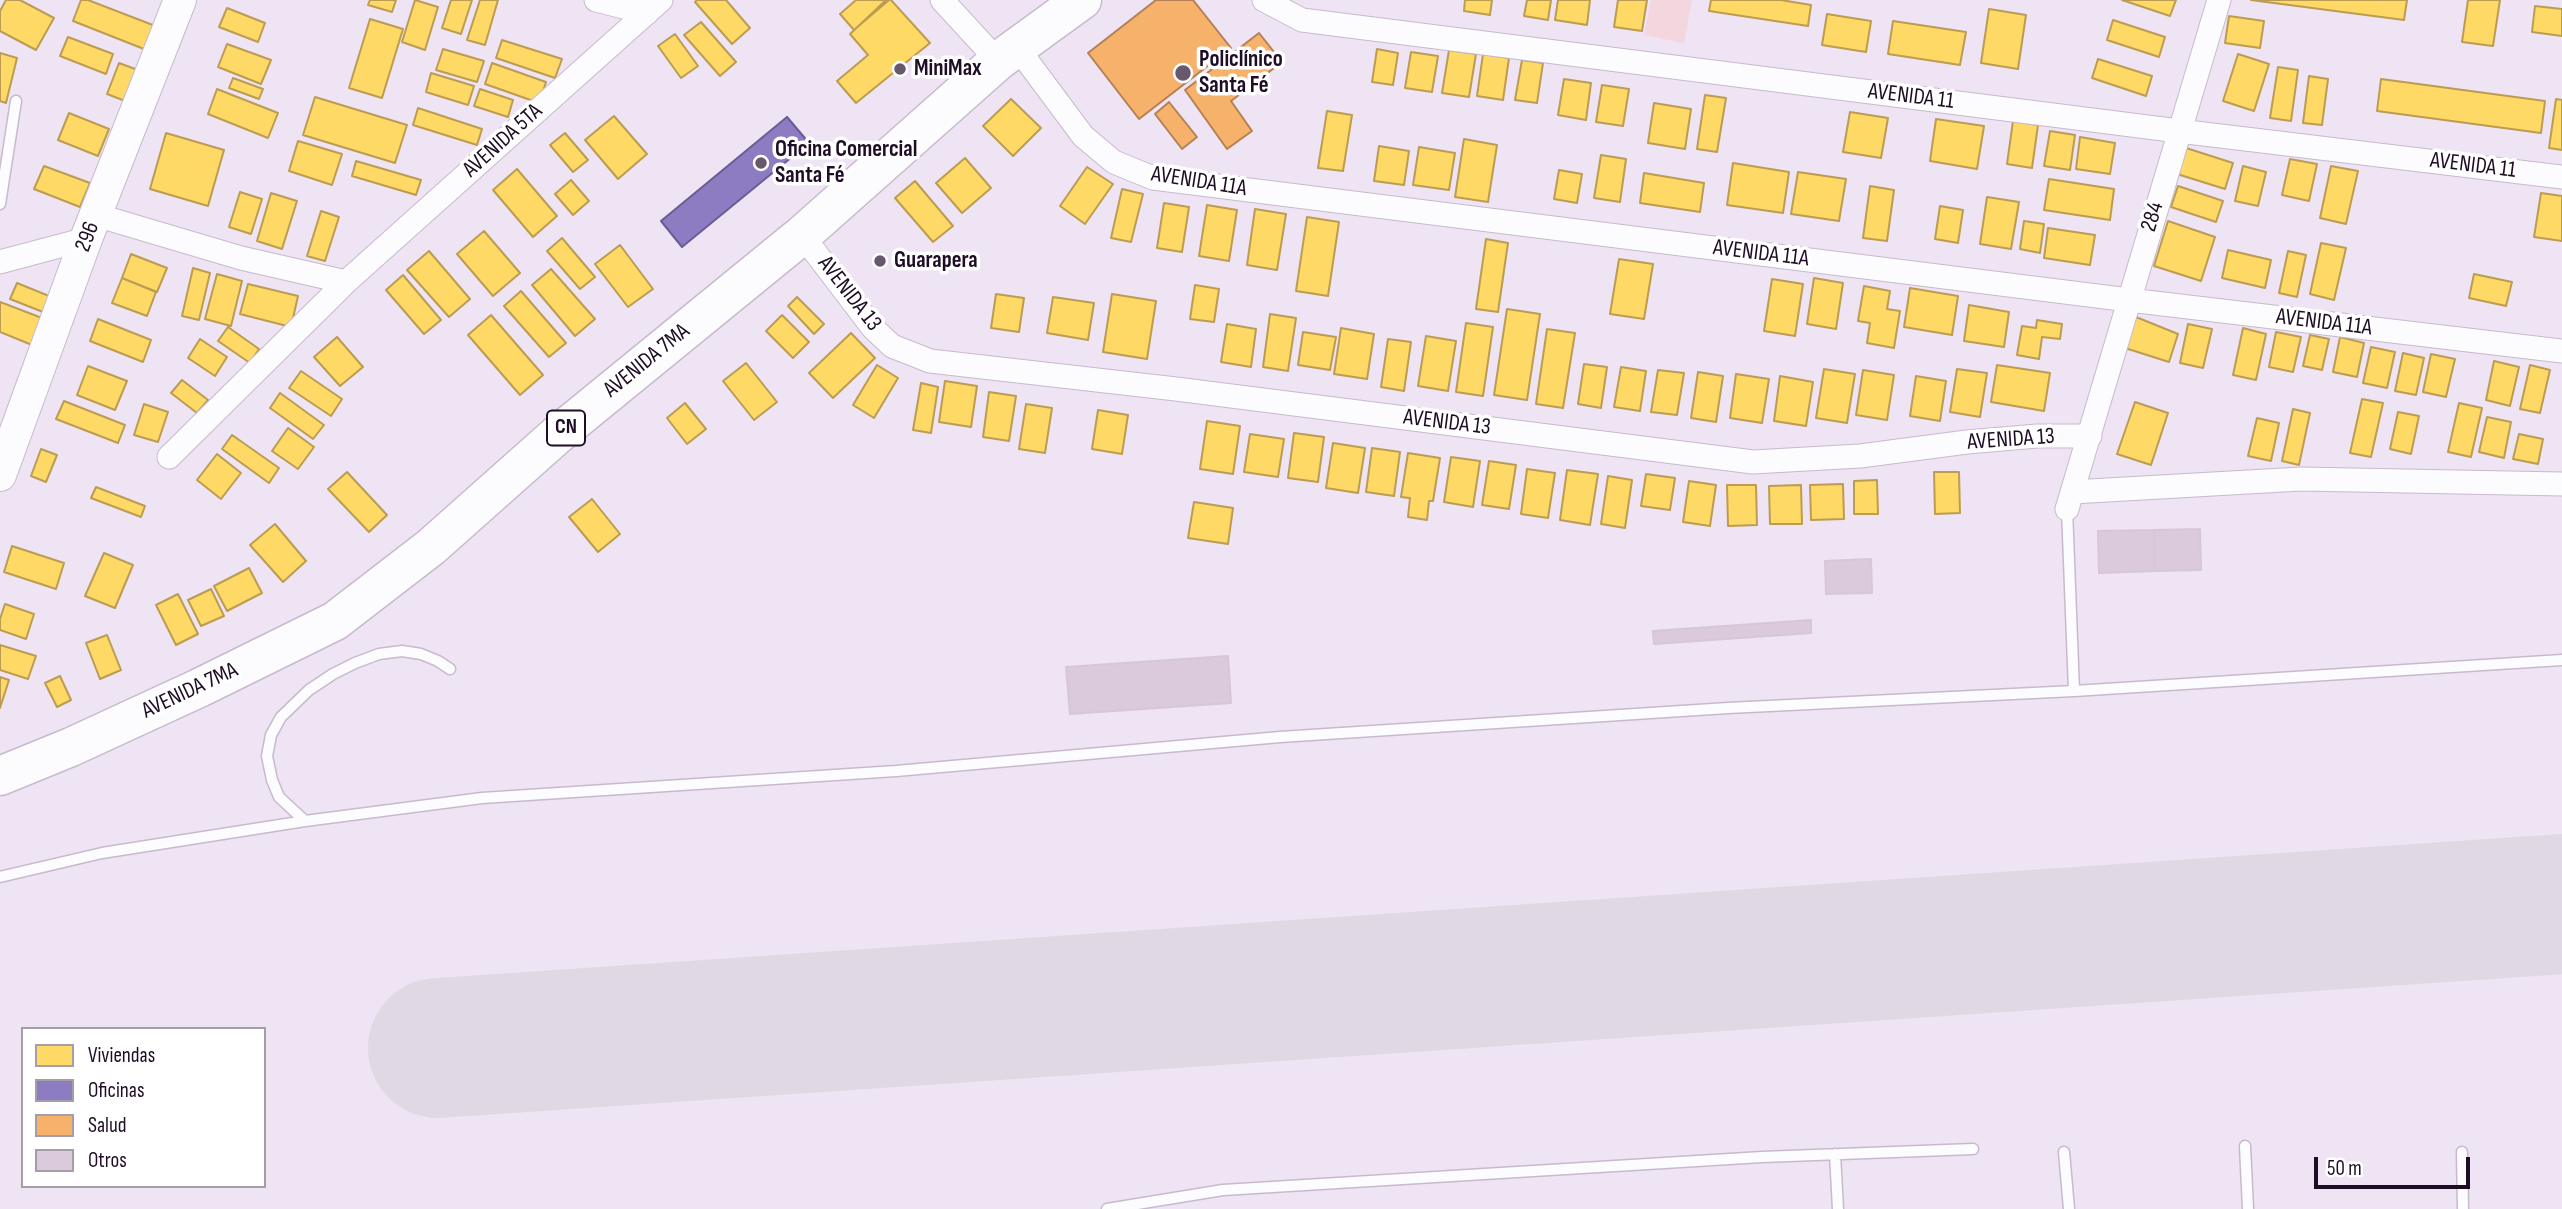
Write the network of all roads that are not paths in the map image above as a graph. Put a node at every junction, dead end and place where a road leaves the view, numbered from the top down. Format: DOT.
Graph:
graph roads {
  1 [pos="180,0"];
  2 [pos="596,0"];
  3 [pos="942,0"];
  4 [pos="1082,0"];
  5 [pos="1264,0"];
  6 [pos="2219,0"];
  7 [pos="654,6"];
  8 [pos="1007,54"];
  9 [pos="16,101"];
  10 [pos="2179,131"];
  11 [pos="2562,177"];
  12 [pos="0,204"];
  13 [pos="91,227"];
  14 [pos="802,235"];
  15 [pos="0,262"];
  16 [pos="346,282"];
  17 [pos="2129,300"];
  18 [pos="2562,351"];
  19 [pos="2090,436"];
  20 [pos="169,457"];
  21 [pos="0,475"];
  22 [pos="2562,484"];
  23 [pos="2069,500"];
  24 [pos="2562,660"];
  25 [pos="450,669"];
  26 [pos="2074,691"];
  27 [pos="0,776"];
  28 [pos="305,821"];
  29 [pos="0,877"];
  30 [pos="2245,1146"];
  31 [pos="1973,1149"];
  32 [pos="2064,1152"];
  33 [pos="2462,1152"];
  34 [pos="1835,1154"];
  35 [pos="1107,1209"];
  36 [pos="1838,1209"];
  37 [pos="2069,1209"];
  38 [pos="2248,1209"];
  39 [pos="2463,1209"];
  1 -- 13 [label="street, 296"];
  2 -- 7 [label="street"];
  3 -- 8 [label="street, AVENIDA 11A"];
  4 -- 8 [label="highway, AVENIDA 7MA / CN"];
  5 -- 10 [label="street, AVENIDA 11"];
  6 -- 10 [label="street, 284"];
  7 -- 16 [label="street, AVENIDA 5TA"];
  8 -- 14 [label="highway, AVENIDA 7MA / CN"];
  8 -- 17 [label="street, AVENIDA 11A"];
  9 -- 12 [label="lane"];
  10 -- 11 [label="street, AVENIDA 11"];
  10 -- 17 [label="street, 284"];
  13 -- 15 [label="street"];
  13 -- 16 [label="street"];
  13 -- 21 [label="street, 296"];
  14 -- 19 [label="street, AVENIDA 13"];
  14 -- 27 [label="highway, AVENIDA 7MA / CN"];
  16 -- 20 [label="street, AVENIDA 5TA"];
  17 -- 18 [label="street, AVENIDA 11A"];
  17 -- 19 [label="street, 284"];
  19 -- 23 [label="street, AVENIDA 13"];
  22 -- 23 [label="street"];
  23 -- 26 [label="lane"];
  24 -- 26 [label="lane"];
  25 -- 28 [label="lane"];
  26 -- 28 [label="lane"];
  28 -- 29 [label="lane"];
  30 -- 38 [label="lane"];
  31 -- 34 [label="lane"];
  32 -- 37 [label="lane"];
  33 -- 39 [label="lane"];
  34 -- 35 [label="lane"];
  34 -- 36 [label="lane"];
}
